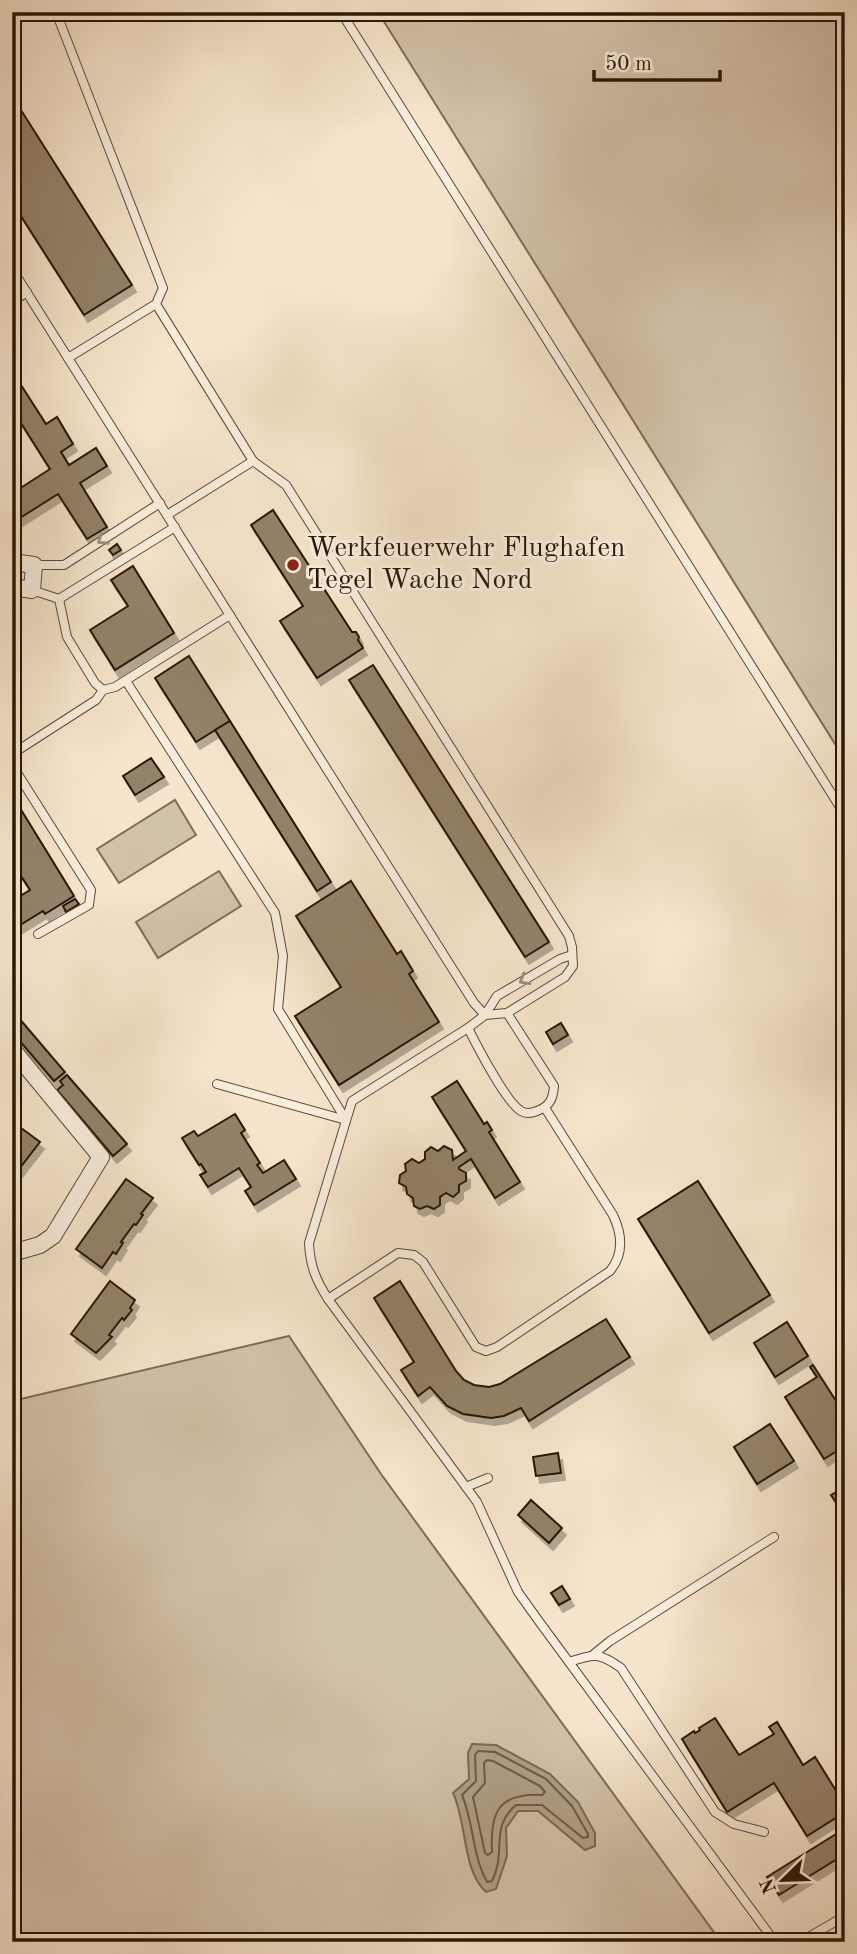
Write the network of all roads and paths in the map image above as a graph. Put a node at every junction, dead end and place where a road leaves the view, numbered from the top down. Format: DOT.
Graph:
graph roads {
  1 [pos="56,12"];
  2 [pos="341,12"];
  3 [pos="12,269"];
  4 [pos="27,292"];
  5 [pos="12,302"];
  6 [pos="156,304"];
  7 [pos="68,358"];
  8 [pos="253,461"];
  9 [pos="160,503"];
  10 [pos="167,515"];
  11 [pos="175,527"];
  12 [pos="12,562"];
  13 [pos="34,565"];
  14 [pos="12,587"];
  15 [pos="32,590"];
  16 [pos="59,599"];
  17 [pos="230,615"];
  18 [pos="126,681"];
  19 [pos="103,690"];
  20 [pos="12,754"];
  21 [pos="12,765"];
  22 [pos="845,815"];
  23 [pos="38,934"];
  24 [pos="572,955"];
  25 [pos="507,1013"];
  26 [pos="485,1016"];
  27 [pos="468,1028"];
  28 [pos="12,1049"];
  29 [pos="217,1084"];
  30 [pos="545,1108"];
  31 [pos="346,1120"];
  32 [pos="12,1253"];
  33 [pos="328,1299"];
  34 [pos="488,1478"];
  35 [pos="466,1487"];
  36 [pos="775,1537"];
  37 [pos="594,1654"];
  38 [pos="569,1662"];
  39 [pos="764,1832"];
  40 [pos="845,1916"];
  41 [pos="775,1942"];
  42 [pos="800,1942"];
  1 -- 6 [label="lane"];
  2 -- 22 [label="lane"];
  3 -- 4 [label="lane"];
  4 -- 5 [label="lane"];
  4 -- 7 [label="lane"];
  6 -- 7 [label="lane"];
  6 -- 8 [label="lane"];
  7 -- 9 [label="lane"];
  8 -- 10 [label="lane"];
  8 -- 24 [label="lane"];
  9 -- 10 [label="lane"];
  9 -- 13 [label="lane, one-way"];
  10 -- 11 [label="lane"];
  11 -- 16 [label="lane"];
  11 -- 17 [label="lane"];
  12 -- 13 [label="street"];
  13 -- 15 [label="street"];
  14 -- 15 [label="street"];
  15 -- 16 [label="lane"];
  16 -- 19 [label="lane"];
  17 -- 18 [label="lane"];
  17 -- 26 [label="lane"];
  18 -- 19 [label="lane"];
  18 -- 31 [label="lane"];
  19 -- 20 [label="lane"];
  21 -- 23 [label="lane"];
  24 -- 25 [label="lane"];
  24 -- 26 [label="lane, one-way"];
  25 -- 26 [label="lane"];
  25 -- 30 [label="lane"];
  26 -- 27 [label="lane"];
  27 -- 30 [label="lane"];
  27 -- 31 [label="lane"];
  28 -- 32 [label="street"];
  29 -- 31 [label="lane"];
  30 -- 33 [label="lane"];
  31 -- 33 [label="lane"];
  33 -- 35 [label="lane"];
  34 -- 35 [label="lane"];
  35 -- 38 [label="lane"];
  36 -- 37 [label="lane"];
  37 -- 38 [label="lane"];
  37 -- 39 [label="lane"];
  38 -- 41 [label="lane"];
  40 -- 42 [label="lane"];
}
